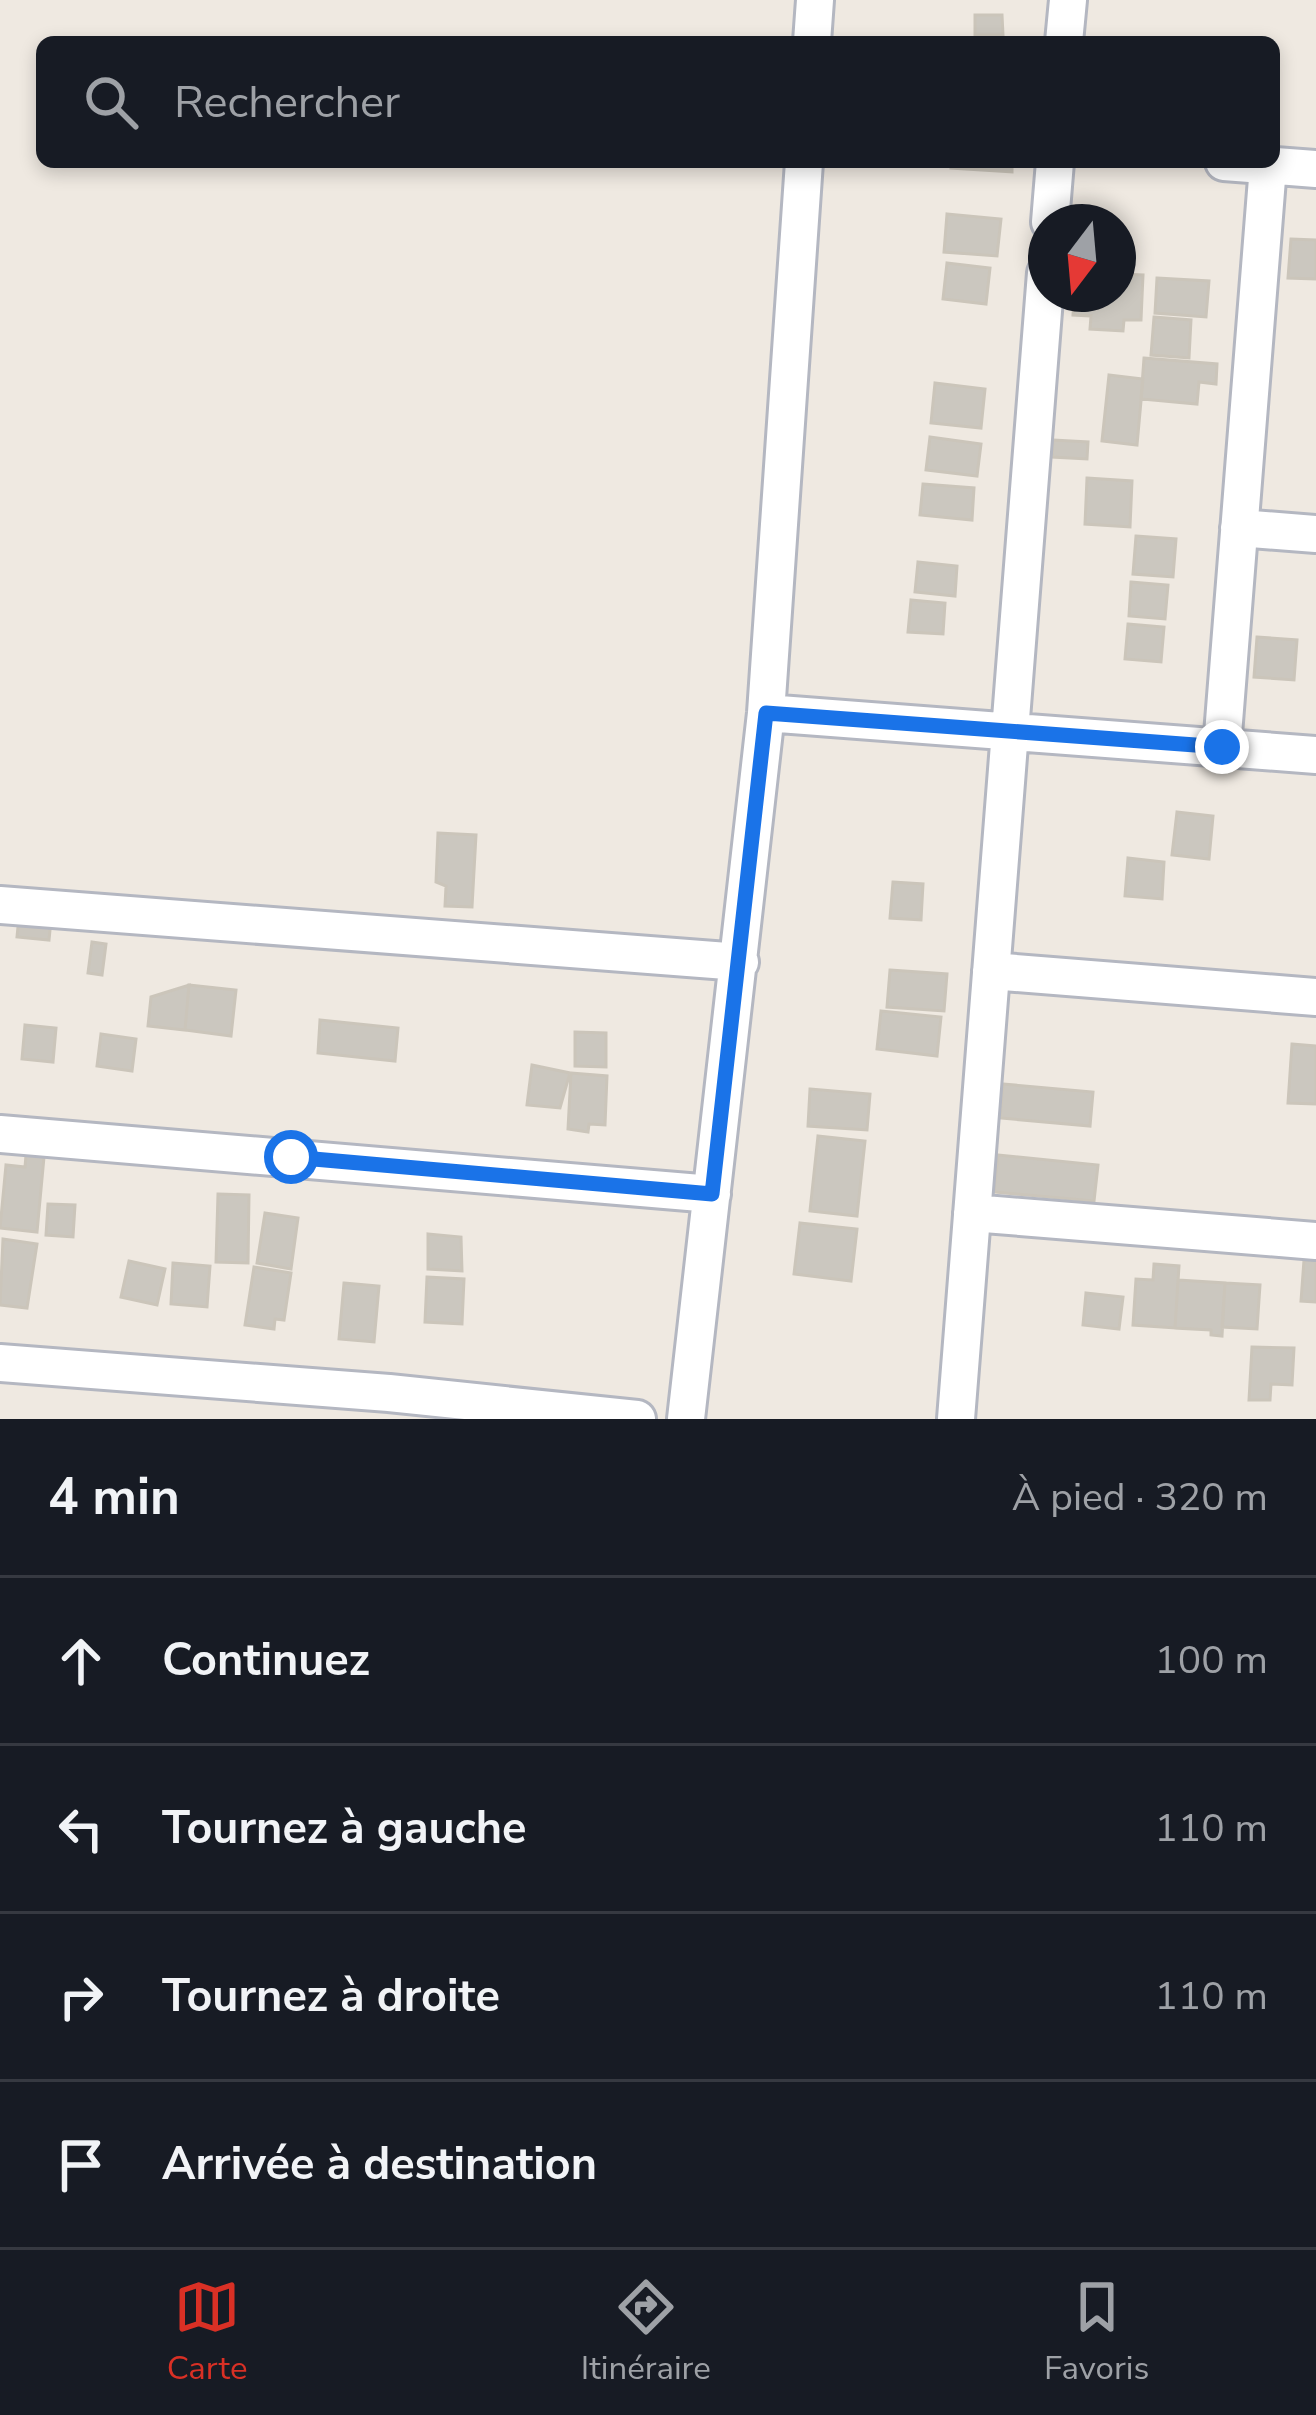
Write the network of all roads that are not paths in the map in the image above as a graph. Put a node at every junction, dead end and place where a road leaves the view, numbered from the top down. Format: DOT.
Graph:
graph roads {
  1 [pos="815,0"];
  2 [pos="1068,0"];
  3 [pos="812,36"];
  4 [pos="1065,36"];
  5 [pos="1280,167"];
  6 [pos="804,168"];
  7 [pos="1054,168"];
  8 [pos="1268,168"];
  9 [pos="1316,170"];
  10 [pos="1052,204"];
  11 [pos="1043,312"];
  12 [pos="1239,528"];
  13 [pos="1316,534"];
  14 [pos="766,713"];
  15 [pos="1010,730"];
  16 [pos="1222,747"];
  17 [pos="1316,755"];
  18 [pos="0,905"];
  19 [pos="740,962"];
  20 [pos="991,970"];
  21 [pos="1316,997"];
  22 [pos="0,1134"];
  23 [pos="712,1194"];
  24 [pos="972,1214"];
  25 [pos="1316,1241"];
  26 [pos="0,1363"];
  27 [pos="388,1406"];
  28 [pos="637,1419"];
  29 [pos="686,1419"];
  30 [pos="956,1419"];
  1 -- 3 [label="street"];
  2 -- 4 [label="street"];
  5 -- 9 [label="street"];
  6 -- 14 [label="street"];
  7 -- 10 [label="street"];
  8 -- 12 [label="street"];
  11 -- 15 [label="street"];
  12 -- 13 [label="street"];
  12 -- 16 [label="street"];
  14 -- 15 [label="street"];
  14 -- 19 [label="street"];
  15 -- 16 [label="street"];
  15 -- 20 [label="street"];
  16 -- 17 [label="street"];
  18 -- 19 [label="street"];
  19 -- 23 [label="street"];
  20 -- 21 [label="street"];
  20 -- 24 [label="street"];
  22 -- 23 [label="street"];
  23 -- 29 [label="street"];
  24 -- 25 [label="street"];
  24 -- 30 [label="street"];
  26 -- 27 [label="street"];
  27 -- 28 [label="street"];
}
